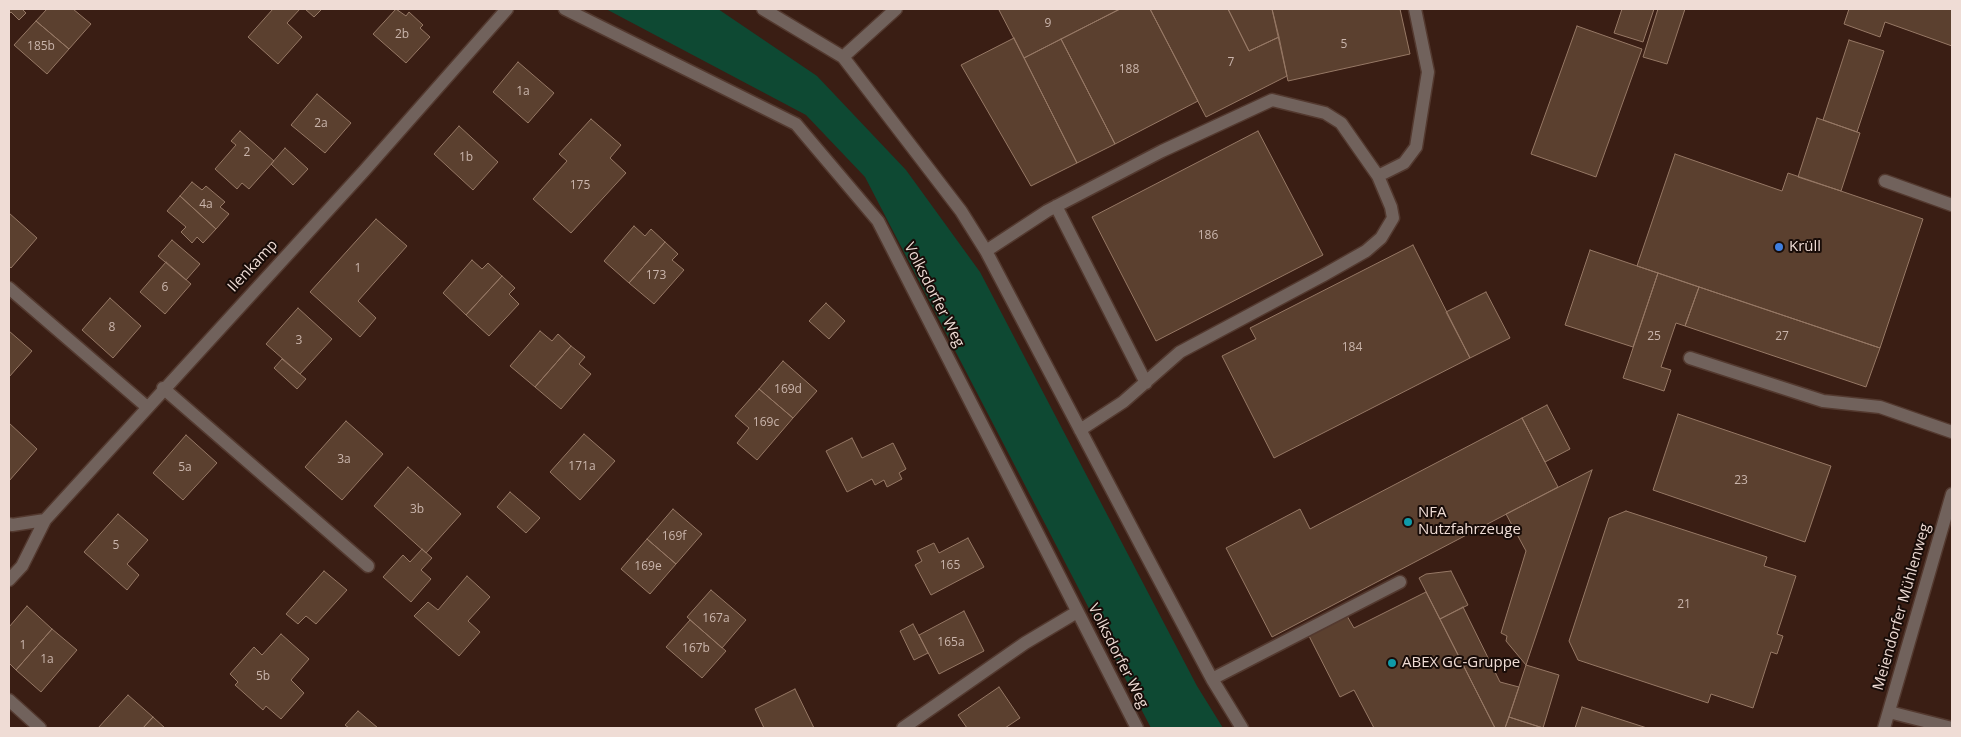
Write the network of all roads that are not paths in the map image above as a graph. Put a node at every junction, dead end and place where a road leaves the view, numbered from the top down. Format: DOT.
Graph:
graph roads {
  1 [pos="507,9"];
  2 [pos="565,9"];
  3 [pos="763,9"];
  4 [pos="896,9"];
  5 [pos="1415,9"];
  6 [pos="843,57"];
  7 [pos="1378,176"];
  8 [pos="1885,181"];
  9 [pos="1952,204"];
  10 [pos="1056,206"];
  11 [pos="986,250"];
  12 [pos="9,288"];
  13 [pos="1690,358"];
  14 [pos="1146,383"];
  15 [pos="163,388"];
  16 [pos="147,406"];
  17 [pos="1080,430"];
  18 [pos="1952,432"];
  19 [pos="1952,494"];
  20 [pos="45,520"];
  21 [pos="10,525"];
  22 [pos="368,566"];
  23 [pos="9,580"];
  24 [pos="1400,582"];
  25 [pos="1077,612"];
  26 [pos="1212,679"];
  27 [pos="9,700"];
  28 [pos="1889,712"];
  29 [pos="40,728"];
  30 [pos="903,728"];
  31 [pos="1137,728"];
  32 [pos="1242,728"];
  33 [pos="1884,728"];
  34 [pos="1952,728"];
  1 -- 15 [label="street, Ilenkamp"];
  2 -- 25 [label="street, Volksdorfer Weg"];
  3 -- 6 [label="street"];
  4 -- 6 [label="street"];
  5 -- 7 [label="street"];
  6 -- 11 [label="street"];
  7 -- 10 [label="street"];
  7 -- 14 [label="street"];
  8 -- 9 [label="street"];
  10 -- 11 [label="street"];
  10 -- 14 [label="street"];
  11 -- 17 [label="street"];
  12 -- 16 [label="street"];
  13 -- 18 [label="street"];
  14 -- 17 [label="street"];
  15 -- 16 [label="street, Ilenkamp"];
  15 -- 22 [label="street"];
  16 -- 20 [label="street, Ilenkamp"];
  17 -- 26 [label="street"];
  19 -- 28 [label="street, Meiendorfer Mühlenweg"];
  20 -- 21 [label="street"];
  20 -- 23 [label="street, Ilenkamp"];
  24 -- 26 [label="street"];
  25 -- 30 [label="street"];
  25 -- 31 [label="street, Volksdorfer Weg"];
  26 -- 32 [label="street"];
  27 -- 29 [label="street"];
  28 -- 33 [label="street, Meiendorfer Mühlenweg"];
  28 -- 34 [label="street"];
}
